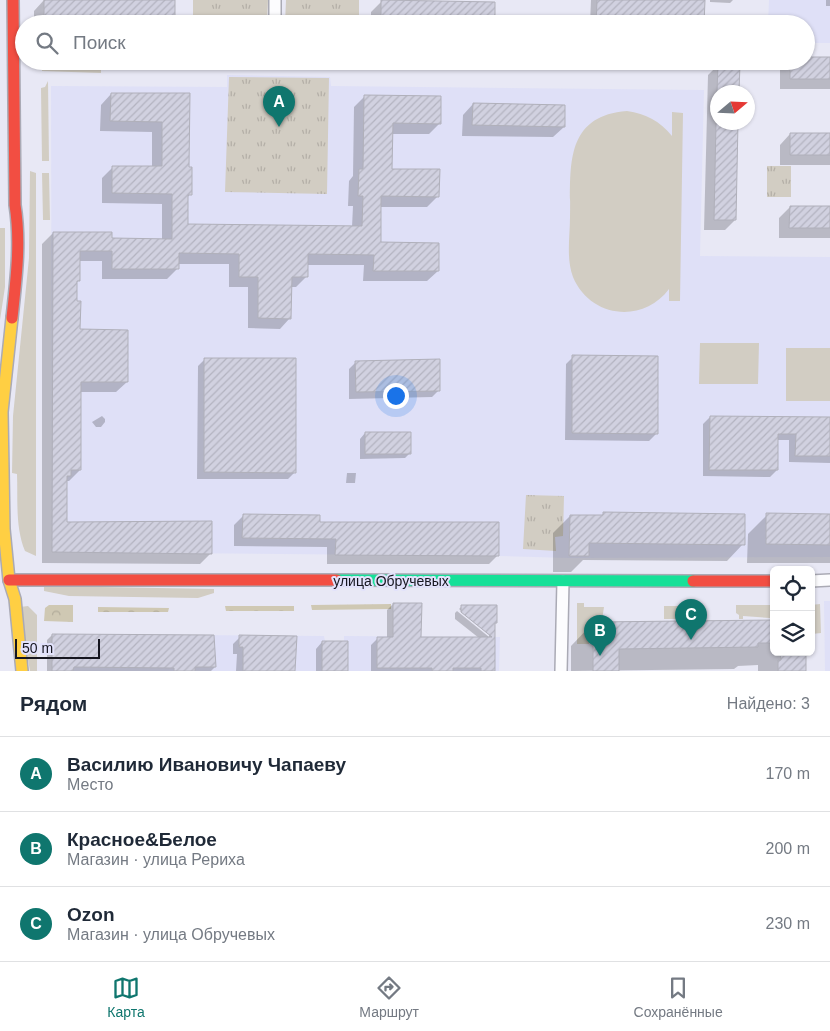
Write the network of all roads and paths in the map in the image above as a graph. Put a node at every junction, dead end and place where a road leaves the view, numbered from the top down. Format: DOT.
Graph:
graph roads {
  1 [pos="13,0"];
  2 [pos="21,0"];
  3 [pos="275,0"];
  4 [pos="21,15"];
  5 [pos="275,15"];
  6 [pos="15,16"];
  7 [pos="19,70"];
  8 [pos="9,580"];
  9 [pos="815,580"];
  10 [pos="830,580"];
  11 [pos="563,581"];
  12 [pos="770,581"];
  13 [pos="11,671"];
  14 [pos="22,671"];
  15 [pos="562,671"];
  1 -- 6 [label="street"];
  2 -- 4 [label="street"];
  3 -- 5 [label="street"];
  7 -- 8 [label="street"];
  8 -- 11 [label="street, улица Обручевых"];
  8 -- 13 [label="street"];
  8 -- 14 [label="street"];
  9 -- 10 [label="street"];
  11 -- 12 [label="street, улица Обручевых"];
  11 -- 15 [label="street"];
}
